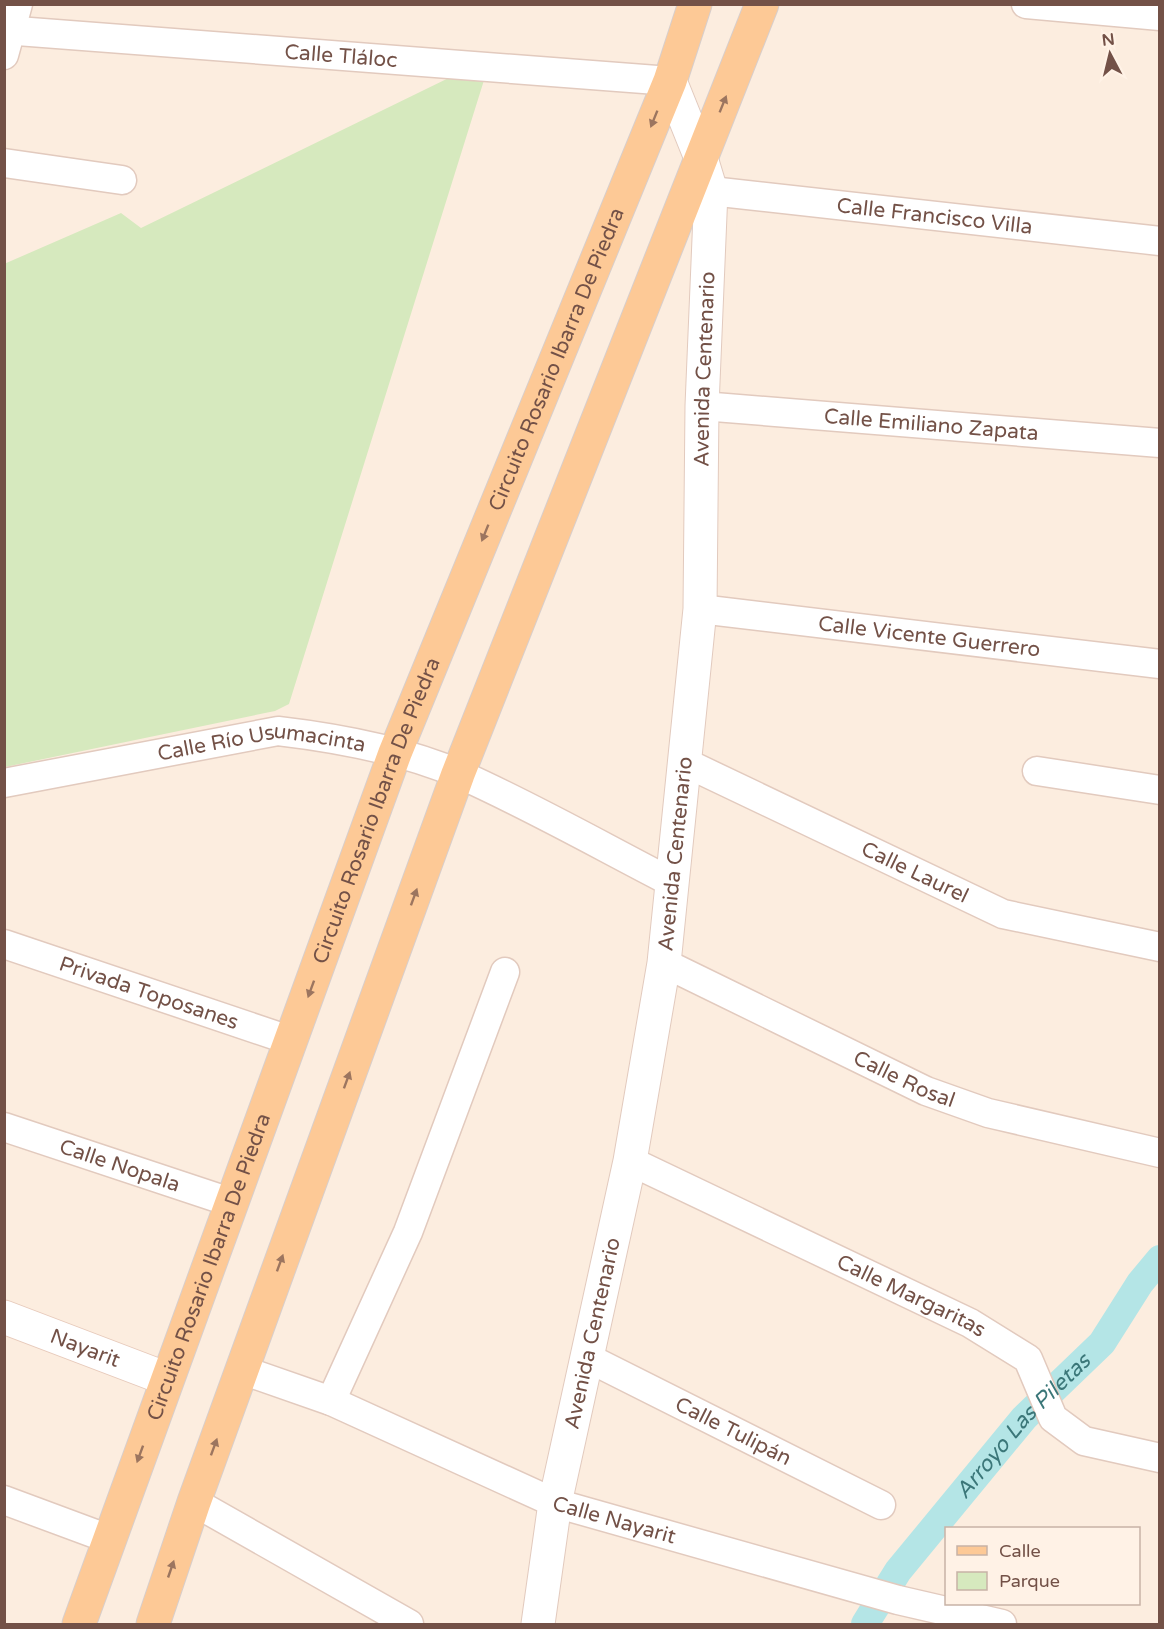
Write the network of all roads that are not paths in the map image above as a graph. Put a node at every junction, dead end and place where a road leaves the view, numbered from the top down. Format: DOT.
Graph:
graph roads {
  1 [pos="695,4"];
  2 [pos="762,4"];
  3 [pos="1026,4"];
  4 [pos="1160,16"];
  5 [pos="10,30"];
  6 [pos="670,81"];
  7 [pos="701,158"];
  8 [pos="4,163"];
  9 [pos="122,180"];
  10 [pos="711,191"];
  11 [pos="1160,242"];
  12 [pos="702,406"];
  13 [pos="1160,443"];
  14 [pos="700,609"];
  15 [pos="1160,664"];
  16 [pos="395,753"];
  17 [pos="684,762"];
  18 [pos="1037,771"];
  19 [pos="458,774"];
  20 [pos="4,783"];
  21 [pos="1160,790"];
  22 [pos="671,882"];
  23 [pos="4,944"];
  24 [pos="1160,947"];
  25 [pos="664,963"];
  26 [pos="505,972"];
  27 [pos="292,1041"];
  28 [pos="4,1126"];
  29 [pos="1160,1153"];
  30 [pos="630,1161"];
  31 [pos="233,1203"];
  32 [pos="4,1317"];
  33 [pos="586,1357"];
  34 [pos="242,1370"];
  35 [pos="167,1379"];
  36 [pos="331,1401"];
  37 [pos="1160,1458"];
  38 [pos="4,1500"];
  39 [pos="194,1502"];
  40 [pos="555,1503"];
  41 [pos="881,1505"];
  42 [pos="109,1539"];
  43 [pos="79,1624"];
  44 [pos="153,1624"];
  45 [pos="409,1624"];
  46 [pos="538,1624"];
  47 [pos="1002,1624"];
  1 -- 6 [label="main road, Circuito Rosario Ibarra De Piedra"];
  7 -- 2 [label="main road, one-way"];
  3 -- 4 [label="street"];
  5 -- 6 [label="street, Calle Tláloc"];
  6 -- 7 [label="street, Avenida Centenario"];
  6 -- 16 [label="main road, Circuito Rosario Ibarra De Piedra, one-way"];
  7 -- 10 [label="street, Avenida Centenario"];
  7 -- 19 [label="main road"];
  8 -- 9 [label="street"];
  10 -- 11 [label="street, Calle Francisco Villa"];
  10 -- 12 [label="street, Avenida Centenario"];
  12 -- 13 [label="street, Calle Emiliano Zapata"];
  12 -- 14 [label="street, Avenida Centenario"];
  14 -- 15 [label="street, Calle Vicente Guerrero"];
  14 -- 17 [label="street, Avenida Centenario"];
  16 -- 19 [label="street, Calle Río Usumacinta"];
  16 -- 20 [label="street, Calle Río Usumacinta"];
  16 -- 27 [label="main road, Circuito Rosario Ibarra De Piedra, one-way"];
  17 -- 22 [label="street, Avenida Centenario"];
  17 -- 24 [label="street, Calle Laurel"];
  18 -- 21 [label="street"];
  19 -- 22 [label="street, Calle Río Usumacinta"];
  34 -- 19 [label="main road, one-way"];
  22 -- 25 [label="street, Avenida Centenario"];
  23 -- 27 [label="street, Privada Toposanes"];
  25 -- 29 [label="street, Calle Rosal"];
  25 -- 30 [label="street, Avenida Centenario"];
  26 -- 36 [label="street"];
  27 -- 31 [label="main road, Circuito Rosario Ibarra De Piedra"];
  28 -- 31 [label="street, Calle Nopala"];
  30 -- 33 [label="street, Avenida Centenario"];
  30 -- 37 [label="street, Calle Margaritas"];
  31 -- 35 [label="main road, Circuito Rosario Ibarra De Piedra"];
  32 -- 35 [label="street, Nayarit"];
  33 -- 40 [label="street, Avenida Centenario"];
  33 -- 41 [label="street, Calle Tulipán"];
  34 -- 36 [label="street, Calle Nayarit"];
  39 -- 34 [label="main road, one-way"];
  35 -- 42 [label="main road, Circuito Rosario Ibarra De Piedra, one-way"];
  36 -- 40 [label="street, Calle Nayarit"];
  38 -- 42 [label="street"];
  44 -- 39 [label="main road, one-way"];
  39 -- 45 [label="street"];
  40 -- 46 [label="street, Avenida Centenario"];
  40 -- 47 [label="street, Calle Nayarit"];
  42 -- 43 [label="main road, Circuito Rosario Ibarra De Piedra"];
}
